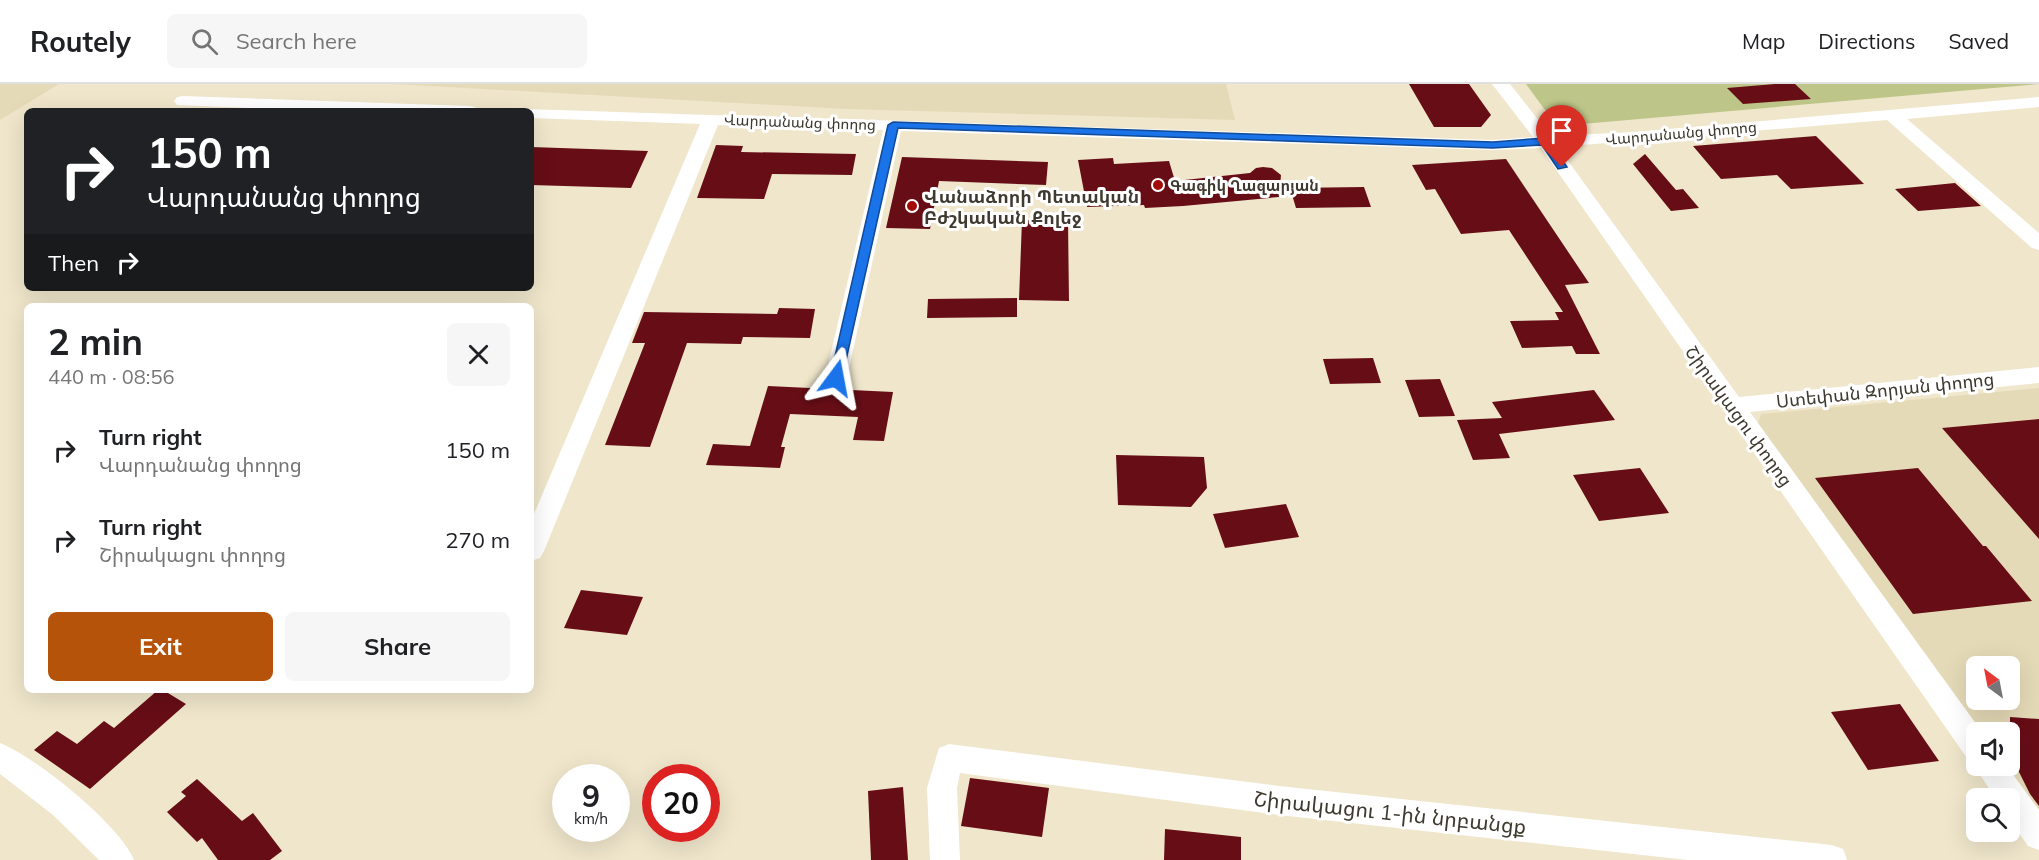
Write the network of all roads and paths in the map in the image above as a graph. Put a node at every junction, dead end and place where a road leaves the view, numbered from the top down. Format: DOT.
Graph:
graph roads {
  1 [pos="1501,84"];
  2 [pos="183,101"];
  3 [pos="2039,102"];
  4 [pos="383,108"];
  5 [pos="534,113"];
  6 [pos="1893,116"];
  7 [pos="711,120"];
  8 [pos="893,125"];
  9 [pos="1545,141"];
  10 [pos="2039,244"];
  11 [pos="2039,375"];
  12 [pos="836,378"];
  13 [pos="1731,406"];
  14 [pos="534,544"];
  15 [pos="1966,734"];
  16 [pos="0,757"];
  17 [pos="1997,776"];
  18 [pos="2035,825"];
  19 [pos="119,860"];
  20 [pos="945,860"];
  21 [pos="1832,860"];
  1 -- 9 [label="street, Շիրակացու փողոց"];
  2 -- 4 [label="street"];
  3 -- 6 [label="street, Վարդանանց փողոց"];
  5 -- 7 [label="street, Վարդանանց փողոց"];
  6 -- 9 [label="street, Վարդանանց փողոց"];
  6 -- 10 [label="street"];
  7 -- 8 [label="street, Վարդանանց փողոց"];
  7 -- 14 [label="street"];
  8 -- 9 [label="street, Վարդանանց փողոց"];
  8 -- 12 [label="street"];
  9 -- 13 [label="street, Շիրակացու փողոց"];
  11 -- 13 [label="street, Ստեփան Զորյան փողոց"];
  13 -- 15 [label="street, Շիրակացու փողոց"];
  16 -- 19 [label="street"];
  17 -- 18 [label="street"];
  20 -- 21 [label="street, Շիրակացու 1-ին նրբանցք"];
}
